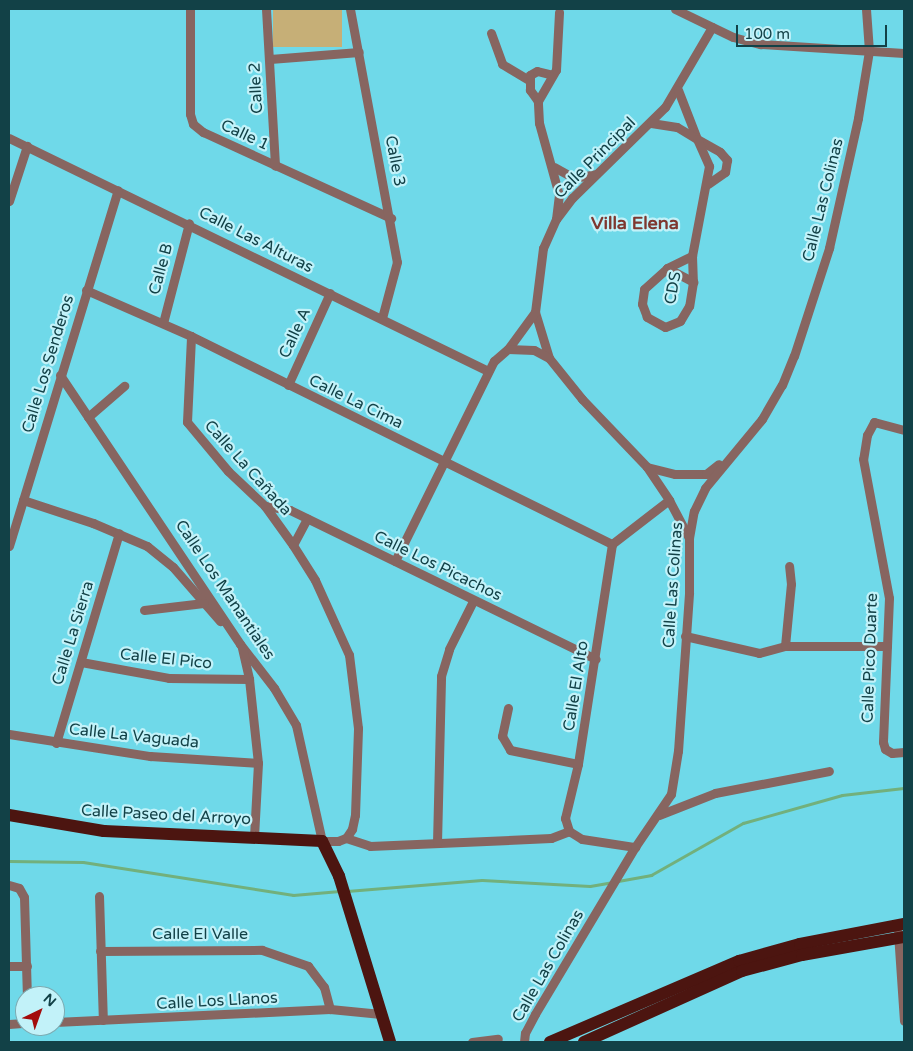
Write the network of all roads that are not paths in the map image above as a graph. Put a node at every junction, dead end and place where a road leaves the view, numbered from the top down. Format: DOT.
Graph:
graph roads {
  1 [pos="190,9"];
  2 [pos="266,9"];
  3 [pos="350,9"];
  4 [pos="675,9"];
  5 [pos="866,9"];
  6 [pos="559,12"];
  7 [pos="712,27"];
  8 [pos="491,33"];
  9 [pos="869,51"];
  10 [pos="358,52"];
  11 [pos="904,53"];
  12 [pos="270,59"];
  13 [pos="553,75"];
  14 [pos="529,80"];
  15 [pos="678,90"];
  16 [pos="538,101"];
  17 [pos="651,123"];
  18 [pos="9,138"];
  19 [pos="697,139"];
  20 [pos="27,146"];
  21 [pos="275,166"];
  22 [pos="554,167"];
  23 [pos="596,174"];
  24 [pos="708,184"];
  25 [pos="118,190"];
  26 [pos="9,201"];
  27 [pos="391,218"];
  28 [pos="556,219"];
  29 [pos="189,223"];
  30 [pos="692,256"];
  31 [pos="667,268"];
  32 [pos="693,282"];
  33 [pos="86,290"];
  34 [pos="330,294"];
  35 [pos="535,312"];
  36 [pos="382,318"];
  37 [pos="163,323"];
  38 [pos="190,336"];
  39 [pos="508,349"];
  40 [pos="549,358"];
  41 [pos="488,371"];
  42 [pos="60,376"];
  43 [pos="124,386"];
  44 [pos="288,386"];
  45 [pos="88,417"];
  46 [pos="904,430"];
  47 [pos="728,458"];
  48 [pos="445,462"];
  49 [pos="647,467"];
  50 [pos="23,500"];
  51 [pos="669,500"];
  52 [pos="265,506"];
  53 [pos="307,519"];
  54 [pos="119,532"];
  55 [pos="689,538"];
  56 [pos="612,544"];
  57 [pos="293,545"];
  58 [pos="9,546"];
  59 [pos="395,561"];
  60 [pos="789,566"];
  61 [pos="473,601"];
  62 [pos="204,603"];
  63 [pos="144,610"];
  64 [pos="685,636"];
  65 [pos="240,644"];
  66 [pos="785,646"];
  67 [pos="887,646"];
  68 [pos="596,658"];
  69 [pos="81,662"];
  70 [pos="249,680"];
  71 [pos="508,708"];
  72 [pos="9,734"];
  73 [pos="56,742"];
  74 [pos="904,752"];
  75 [pos="258,762"];
  76 [pos="578,764"];
  77 [pos="829,771"];
  78 [pos="9,815"];
  79 [pos="659,815"];
  80 [pos="569,831"];
  81 [pos="254,837"];
  82 [pos="346,838"];
  83 [pos="322,841"];
  84 [pos="437,843"];
  85 [pos="636,847"];
  86 [pos="9,885"];
  87 [pos="99,896"];
  88 [pos="901,931"];
  89 [pos="100,951"];
  90 [pos="9,966"];
  91 [pos="28,966"];
  92 [pos="27,986"];
  93 [pos="330,1009"];
  94 [pos="381,1014"];
  95 [pos="103,1020"];
  96 [pos="904,1021"];
  97 [pos="65,1022"];
  98 [pos="498,1039"];
  99 [pos="390,1042"];
  100 [pos="472,1042"];
  101 [pos="524,1042"];
  102 [pos="550,1042"];
  103 [pos="584,1042"];
  1 -- 21 [label="street, Calle 1"];
  2 -- 12 [label="street, Calle 2"];
  3 -- 10 [label="street, Calle 3"];
  4 -- 7 [label="street"];
  5 -- 9 [label="street, Calle Las Colinas"];
  6 -- 13 [label="street"];
  7 -- 9 [label="street"];
  7 -- 15 [label="street, Calle Principal"];
  8 -- 14 [label="street"];
  9 -- 11 [label="street"];
  9 -- 47 [label="street, Calle Las Colinas"];
  10 -- 12 [label="street"];
  10 -- 27 [label="street, Calle 3"];
  12 -- 21 [label="street, Calle 2"];
  13 -- 14 [label="street"];
  13 -- 16 [label="street"];
  14 -- 16 [label="street"];
  15 -- 17 [label="street, Calle Principal"];
  15 -- 19 [label="street, CDS"];
  16 -- 22 [label="street"];
  17 -- 19 [label="street"];
  17 -- 23 [label="street, Calle Principal"];
  18 -- 20 [label="street, Calle Las Alturas"];
  19 -- 24 [label="street, CDS"];
  19 -- 24 [label="street"];
  20 -- 25 [label="street, Calle Las Alturas"];
  20 -- 26 [label="street"];
  21 -- 27 [label="street, Calle 1"];
  22 -- 23 [label="street"];
  22 -- 28 [label="street"];
  23 -- 28 [label="street, Calle Principal"];
  24 -- 30 [label="street, CDS"];
  25 -- 29 [label="street, Calle Las Alturas"];
  25 -- 33 [label="street, Calle Los Senderos"];
  27 -- 36 [label="street, Calle 3"];
  28 -- 35 [label="street, Calle Principal"];
  29 -- 34 [label="street, Calle Las Alturas"];
  29 -- 37 [label="street, Calle B"];
  30 -- 31 [label="street, CDS"];
  30 -- 32 [label="street, CDS"];
  31 -- 32 [label="street"];
  31 -- 32 [label="street, CDS"];
  33 -- 37 [label="street, Calle La Cima"];
  33 -- 42 [label="street, Calle Los Senderos"];
  34 -- 36 [label="street, Calle Las Alturas"];
  34 -- 44 [label="street, Calle A"];
  35 -- 39 [label="street"];
  35 -- 40 [label="street, Calle Principal"];
  36 -- 41 [label="street, Calle Las Alturas"];
  37 -- 38 [label="street, Calle La Cima"];
  38 -- 44 [label="street, Calle La Cima"];
  38 -- 52 [label="street, Calle La Cañada"];
  39 -- 40 [label="street"];
  39 -- 41 [label="street"];
  40 -- 49 [label="street, Calle Principal"];
  41 -- 48 [label="street"];
  42 -- 45 [label="street, Calle Los Manantiales"];
  42 -- 50 [label="street, Calle Los Senderos"];
  43 -- 45 [label="street"];
  44 -- 48 [label="street, Calle La Cima"];
  45 -- 65 [label="street, Calle Los Manantiales"];
  46 -- 67 [label="street, Calle Pico Duarte"];
  47 -- 49 [label="street"];
  47 -- 55 [label="street, Calle Las Colinas"];
  48 -- 56 [label="street, Calle La Cima"];
  48 -- 59 [label="street"];
  49 -- 51 [label="street, Calle Principal"];
  50 -- 54 [label="street"];
  50 -- 58 [label="street, Calle Los Senderos"];
  51 -- 55 [label="street, Calle Principal"];
  51 -- 56 [label="street"];
  52 -- 53 [label="street, Calle Los Picachos"];
  52 -- 57 [label="street, Calle La Cañada"];
  53 -- 57 [label="street"];
  53 -- 59 [label="street, Calle Los Picachos"];
  54 -- 62 [label="street"];
  54 -- 69 [label="street, Calle La Sierra"];
  55 -- 64 [label="street, Calle Las Colinas"];
  56 -- 68 [label="street, Calle El Alto"];
  57 -- 82 [label="street, Calle La Cañada"];
  59 -- 61 [label="street, Calle Los Picachos"];
  60 -- 66 [label="street"];
  61 -- 68 [label="street, Calle Los Picachos"];
  61 -- 84 [label="street"];
  62 -- 63 [label="street"];
  62 -- 65 [label="street"];
  64 -- 66 [label="street"];
  64 -- 79 [label="street, Calle Las Colinas"];
  65 -- 70 [label="street"];
  65 -- 83 [label="street, Calle Los Manantiales"];
  66 -- 67 [label="street"];
  67 -- 74 [label="street, Calle Pico Duarte"];
  68 -- 76 [label="street, Calle El Alto"];
  69 -- 70 [label="street, Calle El Pico"];
  69 -- 73 [label="street, Calle La Sierra"];
  70 -- 75 [label="street"];
  71 -- 76 [label="street"];
  72 -- 73 [label="street, Calle La Vaguada"];
  73 -- 75 [label="street, Calle La Vaguada"];
  75 -- 81 [label="street"];
  76 -- 80 [label="street, Calle El Alto"];
  77 -- 79 [label="street"];
  78 -- 81 [label="main road, Calle Paseo del Arroyo"];
  79 -- 85 [label="street, Calle Las Colinas"];
  80 -- 84 [label="street"];
  80 -- 85 [label="street"];
  81 -- 83 [label="main road, Calle Paseo del Arroyo"];
  82 -- 83 [label="street"];
  82 -- 84 [label="street"];
  83 -- 94 [label="main road"];
  85 -- 101 [label="street, Calle Las Colinas"];
  86 -- 91 [label="street"];
  87 -- 89 [label="street"];
  88 -- 96 [label="street"];
  88 -- 102 [label="main road"];
  88 -- 103 [label="main road"];
  89 -- 93 [label="street, Calle El Valle"];
  89 -- 95 [label="street"];
  90 -- 91 [label="street"];
  91 -- 92 [label="street"];
  93 -- 94 [label="street, Calle Los Llanos"];
  93 -- 95 [label="street, Calle Los Llanos"];
  94 -- 99 [label="main road"];
  95 -- 97 [label="street, Calle Los Llanos"];
  98 -- 100 [label="street"];
}
